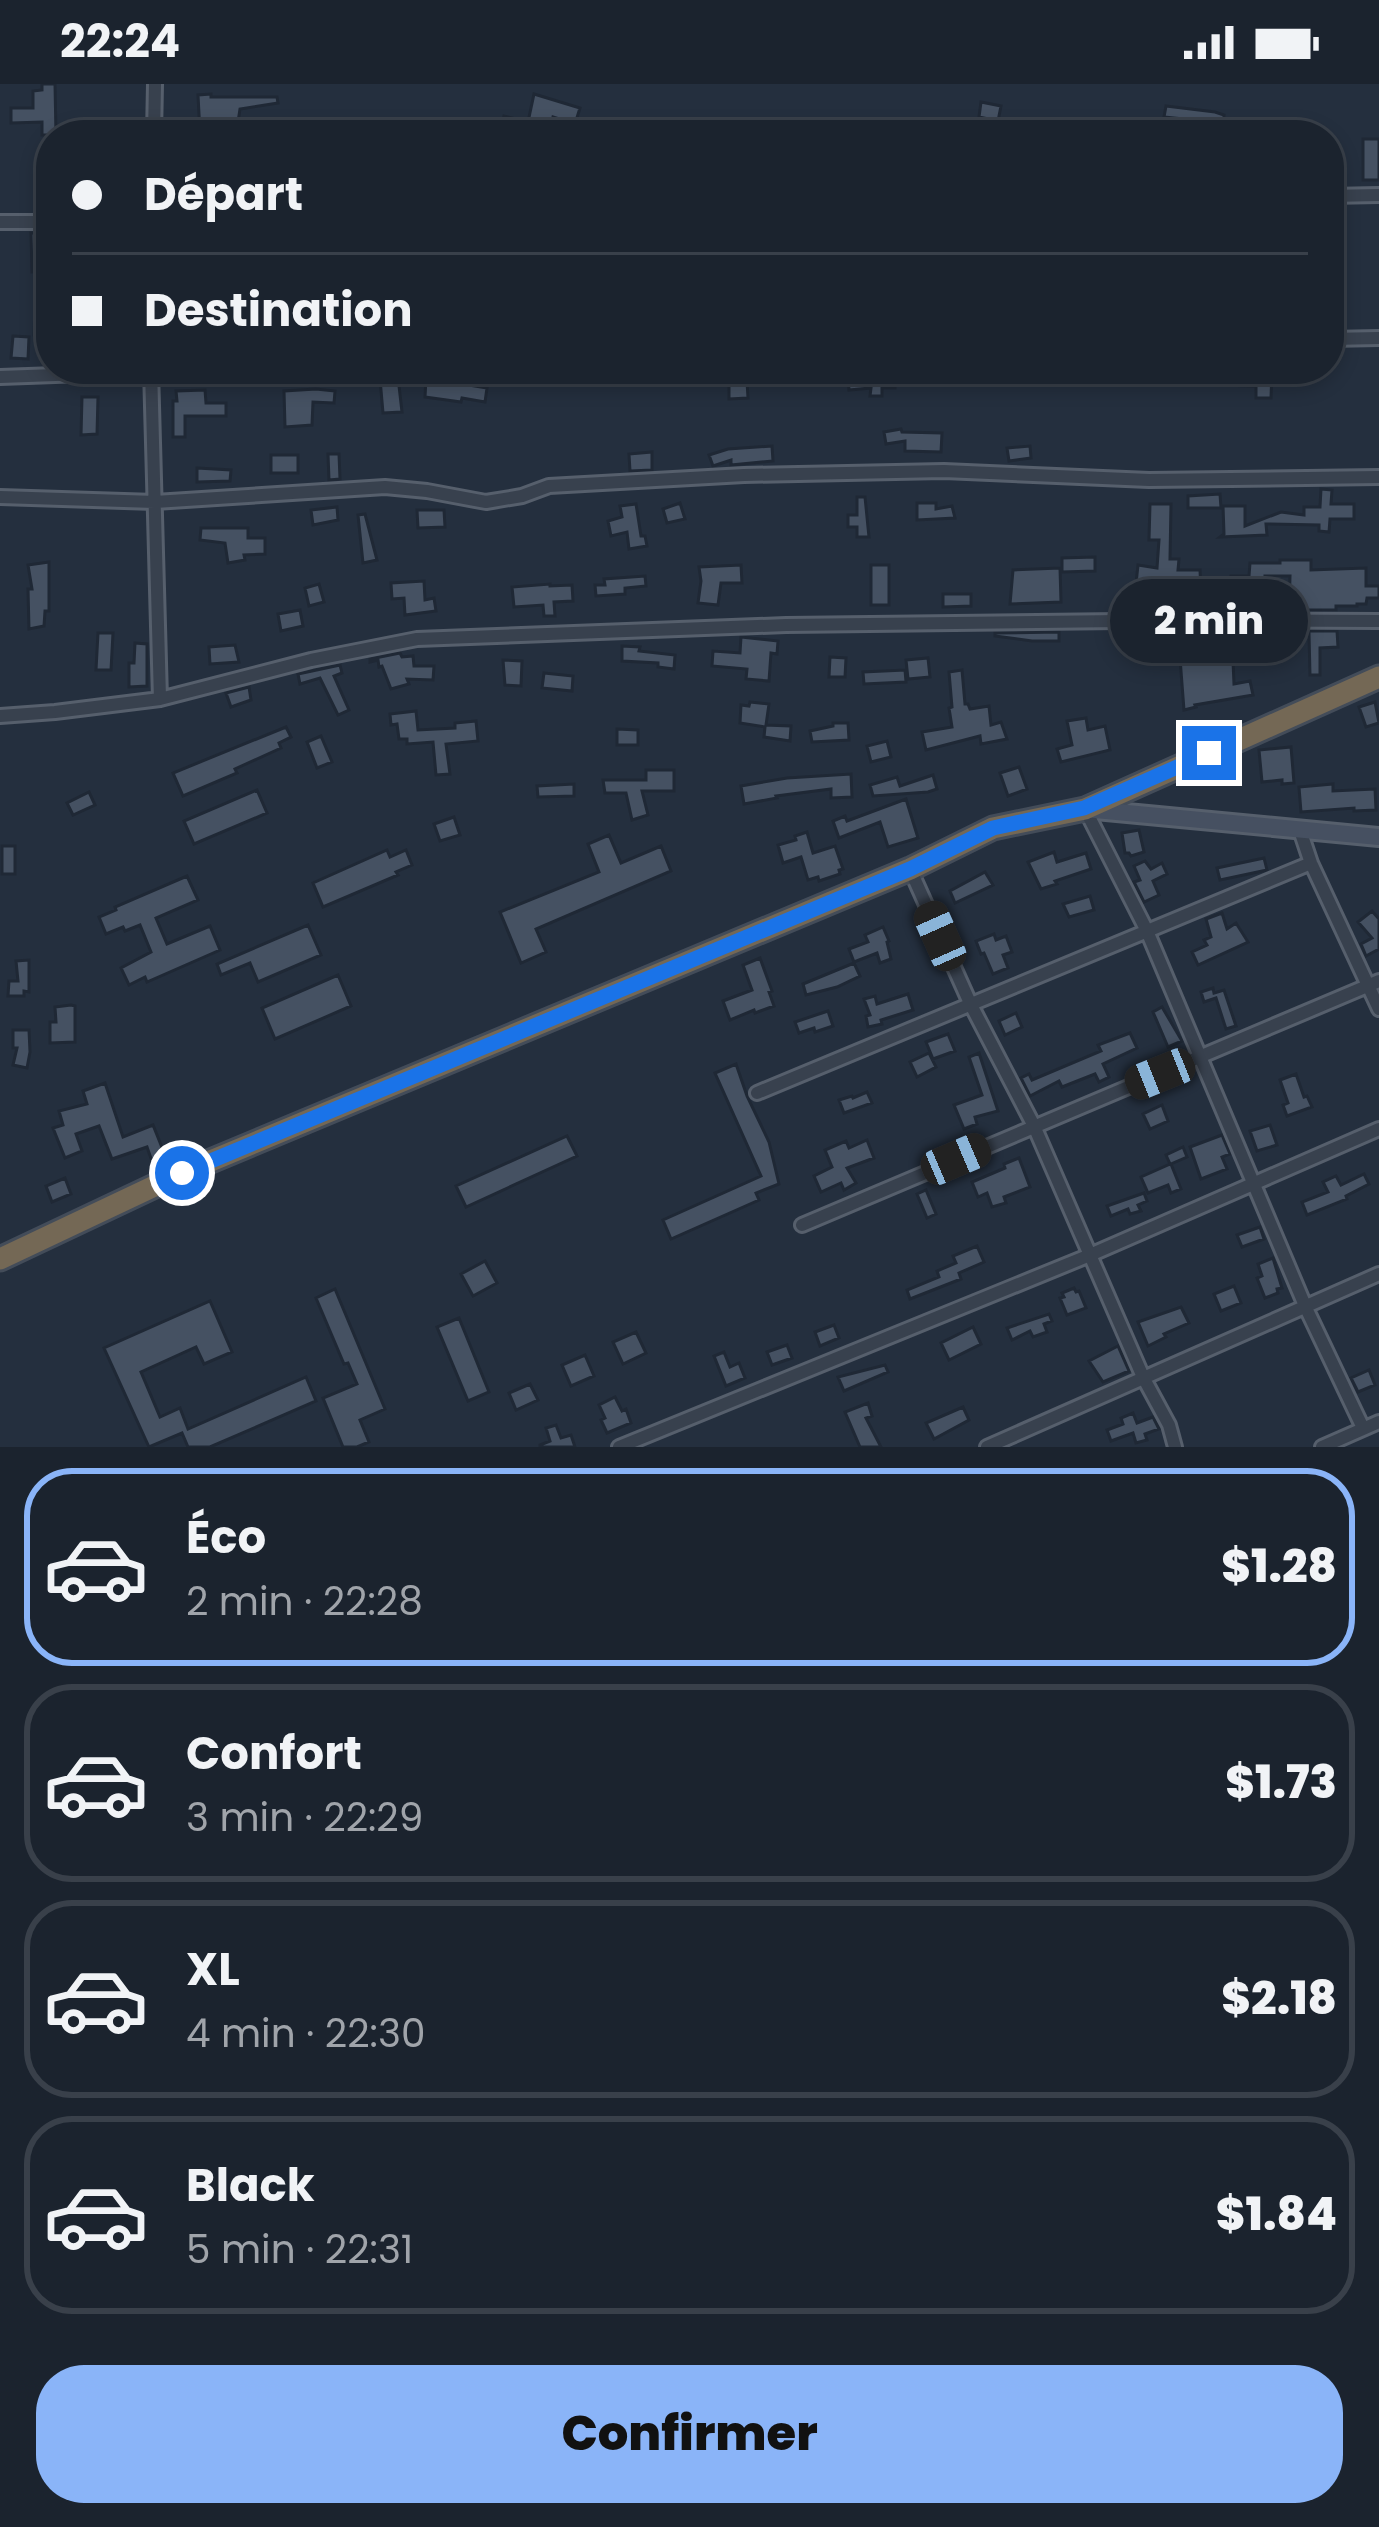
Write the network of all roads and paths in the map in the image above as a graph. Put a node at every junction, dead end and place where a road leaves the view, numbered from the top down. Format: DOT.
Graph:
graph roads {
  1 [pos="155,84"];
  2 [pos="154,120"];
  3 [pos="1379,195"];
  4 [pos="1344,196"];
  5 [pos="36,222"];
  6 [pos="0,223"];
  7 [pos="1379,338"];
  8 [pos="1344,339"];
  9 [pos="36,375"];
  10 [pos="0,377"];
  11 [pos="151,384"];
  12 [pos="1379,477"];
  13 [pos="0,497"];
  14 [pos="154,502"];
  15 [pos="1379,621"];
  16 [pos="1379,677"];
  17 [pos="160,699"];
  18 [pos="0,716"];
  19 [pos="1084,808"];
  20 [pos="1300,830"];
  21 [pos="1379,837"];
  22 [pos="1311,862"];
  23 [pos="910,869"];
  24 [pos="1147,931"];
  25 [pos="1374,983"];
  26 [pos="970,1003"];
  27 [pos="1379,1010"];
  28 [pos="1202,1057"];
  29 [pos="758,1093"];
  30 [pos="1034,1126"];
  31 [pos="1379,1129"];
  32 [pos="1254,1184"];
  33 [pos="802,1225"];
  34 [pos="1090,1255"];
  35 [pos="0,1259"];
  36 [pos="1379,1274"];
  37 [pos="1306,1308"];
  38 [pos="1143,1377"];
  39 [pos="1379,1421"];
  40 [pos="1363,1428"];
  41 [pos="619,1447"];
  42 [pos="987,1447"];
  43 [pos="1175,1447"];
  44 [pos="1322,1447"];
  1 -- 2 [label="street"];
  3 -- 4 [label="street"];
  5 -- 6 [label="street"];
  7 -- 8 [label="street"];
  9 -- 10 [label="street"];
  11 -- 14 [label="street"];
  12 -- 14 [label="street"];
  13 -- 14 [label="street"];
  14 -- 17 [label="street"];
  15 -- 17 [label="street"];
  16 -- 19 [label="highway"];
  17 -- 18 [label="street"];
  19 -- 20 [label="street"];
  19 -- 23 [label="highway"];
  19 -- 24 [label="street"];
  20 -- 21 [label="street"];
  20 -- 22 [label="street"];
  22 -- 24 [label="street"];
  22 -- 25 [label="street"];
  23 -- 26 [label="street"];
  23 -- 35 [label="highway"];
  24 -- 26 [label="street"];
  24 -- 28 [label="street"];
  25 -- 27 [label="street"];
  25 -- 28 [label="street"];
  26 -- 29 [label="street"];
  26 -- 30 [label="street"];
  28 -- 30 [label="street"];
  28 -- 32 [label="street"];
  30 -- 33 [label="street"];
  30 -- 34 [label="street"];
  31 -- 32 [label="street"];
  32 -- 34 [label="street"];
  32 -- 37 [label="street"];
  34 -- 38 [label="street"];
  34 -- 41 [label="street"];
  36 -- 37 [label="street"];
  37 -- 38 [label="street"];
  37 -- 40 [label="street"];
  38 -- 42 [label="street"];
  38 -- 43 [label="street"];
  39 -- 40 [label="street"];
  40 -- 44 [label="street"];
}
